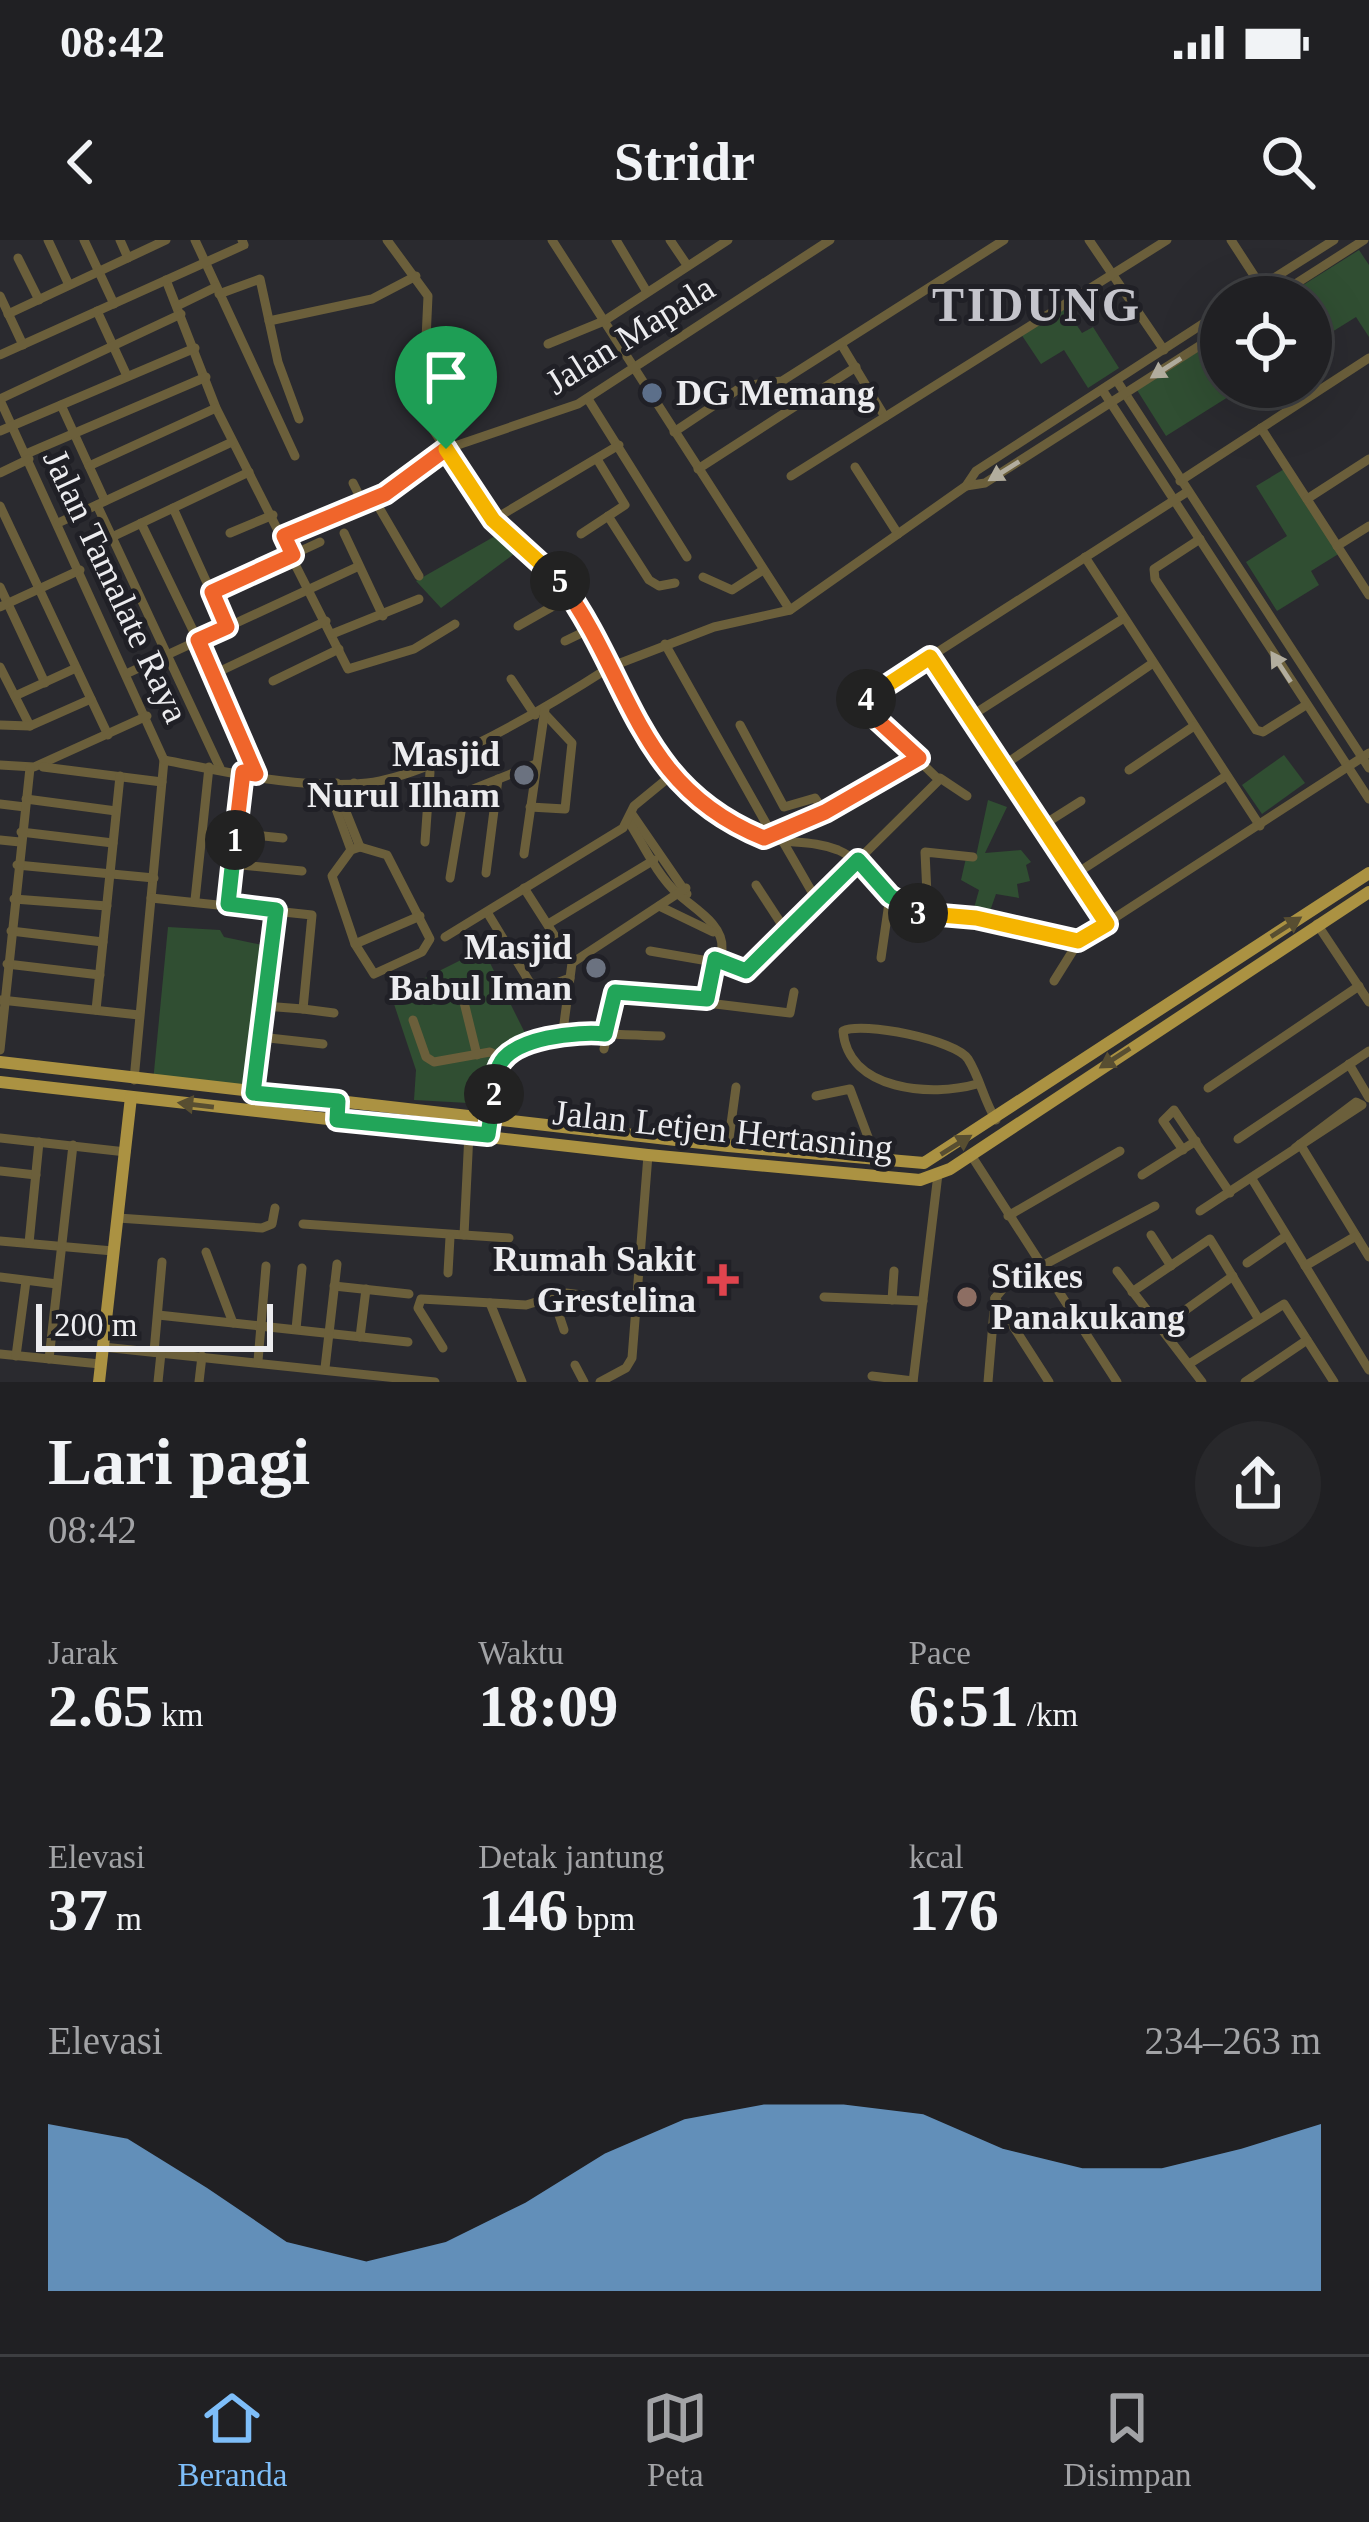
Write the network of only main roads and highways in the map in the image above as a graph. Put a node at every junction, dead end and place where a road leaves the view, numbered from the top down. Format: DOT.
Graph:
graph roads {
  1 [pos="1369,873"];
  2 [pos="1369,892"];
  3 [pos="1208,987"];
  4 [pos="0,1062"];
  5 [pos="0,1082"];
  6 [pos="131,1097"];
  7 [pos="338,1101"];
  8 [pos="337,1120"];
  9 [pos="689,1142"];
  10 [pos="688,1159"];
  11 [pos="99,1382"];
  3 -- 1 [label="main road, Jalan Letjen Hertasning, one-way"];
  2 -- 3 [label="main road, Jalan Letjen Hertasning"];
  9 -- 3 [label="main road, Jalan Letjen Hertasning, one-way"];
  3 -- 10 [label="main road, Jalan Letjen Hertasning, one-way"];
  4 -- 7 [label="main road, Jalan Letjen Hertasning"];
  5 -- 6 [label="main road, Jalan Letjen Hertasning"];
  8 -- 6 [label="main road, Jalan Letjen Hertasning, one-way"];
  6 -- 11 [label="main road"];
  7 -- 8 [label="main road"];
  7 -- 9 [label="main road, Jalan Letjen Hertasning"];
  8 -- 10 [label="main road, Jalan Letjen Hertasning"];
  9 -- 10 [label="main road"];
}
